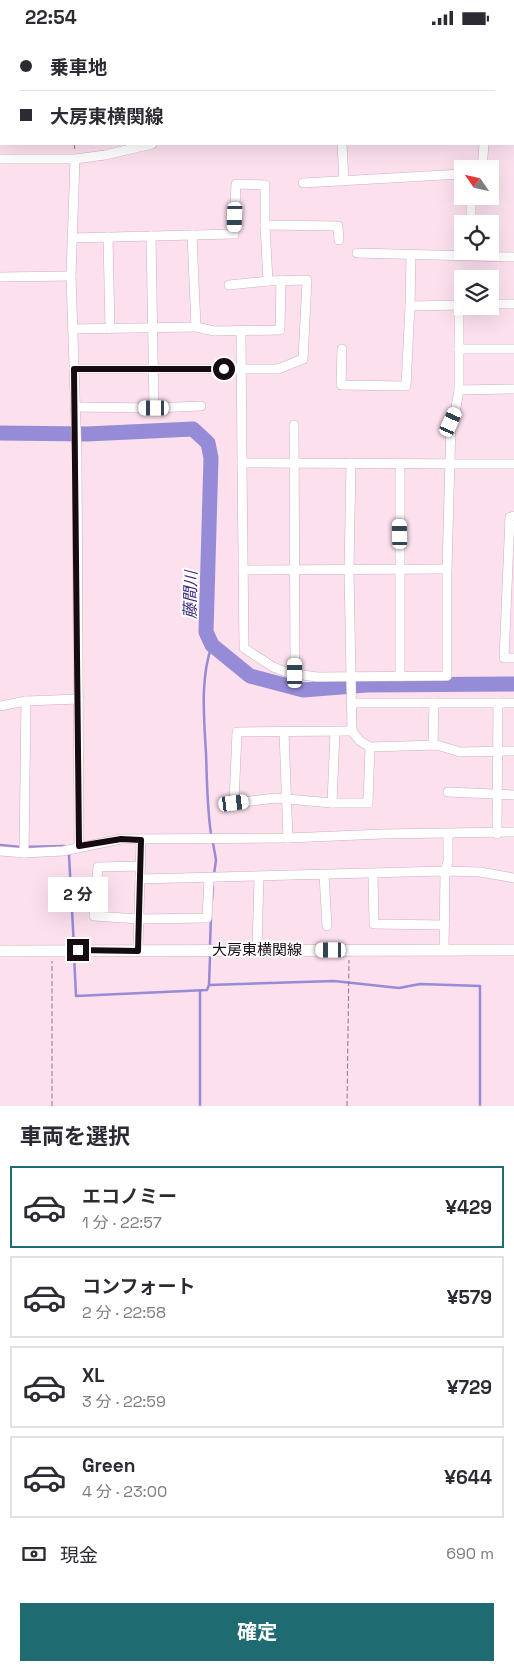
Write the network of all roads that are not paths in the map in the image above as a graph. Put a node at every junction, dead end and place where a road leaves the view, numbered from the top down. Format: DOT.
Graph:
graph roads {
  1 [pos="148,145"];
  2 [pos="342,145"];
  3 [pos="484,145"];
  4 [pos="0,159"];
  5 [pos="75,159"];
  6 [pos="483,160"];
  7 [pos="454,174"];
  8 [pos="344,181"];
  9 [pos="303,183"];
  10 [pos="265,225"];
  11 [pos="192,235"];
  12 [pos="151,236"];
  13 [pos="108,237"];
  14 [pos="72,238"];
  15 [pos="339,240"];
  16 [pos="357,253"];
  17 [pos="454,254"];
  18 [pos="411,255"];
  19 [pos="499,256"];
  20 [pos="514,257"];
  21 [pos="71,276"];
  22 [pos="0,277"];
  23 [pos="281,280"];
  24 [pos="268,281"];
  25 [pos="229,285"];
  26 [pos="499,304"];
  27 [pos="514,304"];
  28 [pos="454,305"];
  29 [pos="410,306"];
  30 [pos="461,315"];
  31 [pos="196,327"];
  32 [pos="151,328"];
  33 [pos="73,329"];
  34 [pos="110,329"];
  35 [pos="241,331"];
  36 [pos="342,349"];
  37 [pos="459,349"];
  38 [pos="514,349"];
  39 [pos="74,369"];
  40 [pos="153,369"];
  41 [pos="242,369"];
  42 [pos="514,389"];
  43 [pos="458,390"];
  44 [pos="201,407"];
  45 [pos="154,408"];
  46 [pos="76,411"];
  47 [pos="294,425"];
  48 [pos="242,463"];
  49 [pos="295,463"];
  50 [pos="350,463"];
  51 [pos="400,464"];
  52 [pos="514,464"];
  53 [pos="450,465"];
  54 [pos="514,516"];
  55 [pos="401,569"];
  56 [pos="447,569"];
  57 [pos="243,570"];
  58 [pos="294,571"];
  59 [pos="349,571"];
  60 [pos="514,658"];
  61 [pos="295,673"];
  62 [pos="351,676"];
  63 [pos="400,676"];
  64 [pos="79,699"];
  65 [pos="26,701"];
  66 [pos="350,703"];
  67 [pos="434,703"];
  68 [pos="498,703"];
  69 [pos="514,703"];
  70 [pos="0,706"];
  71 [pos="352,731"];
  72 [pos="284,732"];
  73 [pos="335,733"];
  74 [pos="433,745"];
  75 [pos="370,747"];
  76 [pos="497,751"];
  77 [pos="514,751"];
  78 [pos="448,792"];
  79 [pos="497,794"];
  80 [pos="514,795"];
  81 [pos="288,800"];
  82 [pos="332,803"];
  83 [pos="497,833"];
  84 [pos="514,833"];
  85 [pos="448,834"];
  86 [pos="288,838"];
  87 [pos="141,840"];
  88 [pos="79,846"];
  89 [pos="24,849"];
  90 [pos="0,851"];
  91 [pos="140,866"];
  92 [pos="445,871"];
  93 [pos="373,874"];
  94 [pos="324,875"];
  95 [pos="259,877"];
  96 [pos="514,878"];
  97 [pos="140,879"];
  98 [pos="209,879"];
  99 [pos="139,919"];
  100 [pos="445,925"];
  101 [pos="327,926"];
  102 [pos="257,950"];
  103 [pos="444,950"];
  104 [pos="514,950"];
  105 [pos="0,951"];
  106 [pos="138,951"];
  1 -- 5 [label="street"];
  2 -- 8 [label="street"];
  3 -- 6 [label="street"];
  4 -- 5 [label="street"];
  5 -- 14 [label="street"];
  7 -- 8 [label="street"];
  8 -- 9 [label="street"];
  10 -- 11 [label="street"];
  10 -- 15 [label="street"];
  10 -- 24 [label="street"];
  11 -- 12 [label="street"];
  11 -- 31 [label="street"];
  12 -- 13 [label="street"];
  12 -- 32 [label="street"];
  13 -- 14 [label="street"];
  13 -- 34 [label="street"];
  14 -- 21 [label="street"];
  16 -- 18 [label="street"];
  17 -- 18 [label="street"];
  18 -- 29 [label="street"];
  19 -- 20 [label="street"];
  21 -- 22 [label="street"];
  21 -- 33 [label="street"];
  23 -- 24 [label="street"];
  23 -- 35 [label="street"];
  23 -- 41 [label="street"];
  24 -- 25 [label="street"];
  26 -- 27 [label="street"];
  28 -- 29 [label="street"];
  29 -- 36 [label="street"];
  30 -- 37 [label="street"];
  31 -- 32 [label="street"];
  31 -- 35 [label="street"];
  32 -- 34 [label="street"];
  32 -- 40 [label="street"];
  33 -- 34 [label="street"];
  33 -- 39 [label="street"];
  35 -- 41 [label="street"];
  37 -- 38 [label="street"];
  37 -- 43 [label="street"];
  39 -- 40 [label="street"];
  39 -- 46 [label="street"];
  40 -- 41 [label="street"];
  40 -- 45 [label="street"];
  41 -- 48 [label="street"];
  42 -- 43 [label="street"];
  43 -- 53 [label="street"];
  44 -- 45 [label="street"];
  45 -- 46 [label="street"];
  46 -- 64 [label="street"];
  47 -- 49 [label="street"];
  48 -- 49 [label="street"];
  48 -- 57 [label="street"];
  49 -- 50 [label="street"];
  49 -- 58 [label="street"];
  50 -- 51 [label="street"];
  50 -- 59 [label="street"];
  51 -- 53 [label="street"];
  51 -- 55 [label="street"];
  52 -- 53 [label="street"];
  53 -- 56 [label="street"];
  54 -- 60 [label="street"];
  55 -- 56 [label="street"];
  55 -- 59 [label="street"];
  55 -- 63 [label="street"];
  56 -- 63 [label="street"];
  57 -- 58 [label="street"];
  57 -- 61 [label="street"];
  58 -- 59 [label="street"];
  58 -- 61 [label="street"];
  59 -- 62 [label="street"];
  61 -- 62 [label="street"];
  62 -- 63 [label="street"];
  62 -- 66 [label="street"];
  64 -- 65 [label="street"];
  64 -- 88 [label="street"];
  65 -- 70 [label="street"];
  65 -- 89 [label="street"];
  66 -- 67 [label="street"];
  66 -- 71 [label="street"];
  67 -- 68 [label="street"];
  67 -- 74 [label="street"];
  68 -- 69 [label="street"];
  68 -- 76 [label="street"];
  71 -- 73 [label="street"];
  71 -- 75 [label="street"];
  72 -- 73 [label="street"];
  72 -- 81 [label="street"];
  72 -- 81 [label="street"];
  73 -- 82 [label="street"];
  74 -- 75 [label="street"];
  74 -- 76 [label="street"];
  75 -- 82 [label="street"];
  76 -- 77 [label="street"];
  76 -- 79 [label="street"];
  78 -- 79 [label="street"];
  79 -- 80 [label="street"];
  79 -- 83 [label="street"];
  81 -- 82 [label="street"];
  81 -- 86 [label="street"];
  83 -- 84 [label="street"];
  83 -- 85 [label="street"];
  85 -- 86 [label="street"];
  85 -- 92 [label="street"];
  86 -- 87 [label="street"];
  87 -- 88 [label="street"];
  87 -- 91 [label="street"];
  88 -- 89 [label="street"];
  89 -- 90 [label="street"];
  91 -- 97 [label="street"];
  91 -- 99 [label="street"];
  92 -- 93 [label="street"];
  92 -- 96 [label="street"];
  92 -- 100 [label="street"];
  93 -- 94 [label="street"];
  93 -- 100 [label="street"];
  94 -- 95 [label="street"];
  94 -- 101 [label="street"];
  95 -- 98 [label="street"];
  95 -- 102 [label="street"];
  97 -- 98 [label="street"];
  97 -- 99 [label="street"];
  98 -- 99 [label="street"];
  99 -- 106 [label="street"];
  100 -- 103 [label="street"];
  102 -- 103 [label="main road, 大房東横関線"];
  102 -- 106 [label="main road, 大房東横関線"];
  103 -- 104 [label="main road, 大房東横関線"];
  105 -- 106 [label="main road, 大房東横関線"];
}
